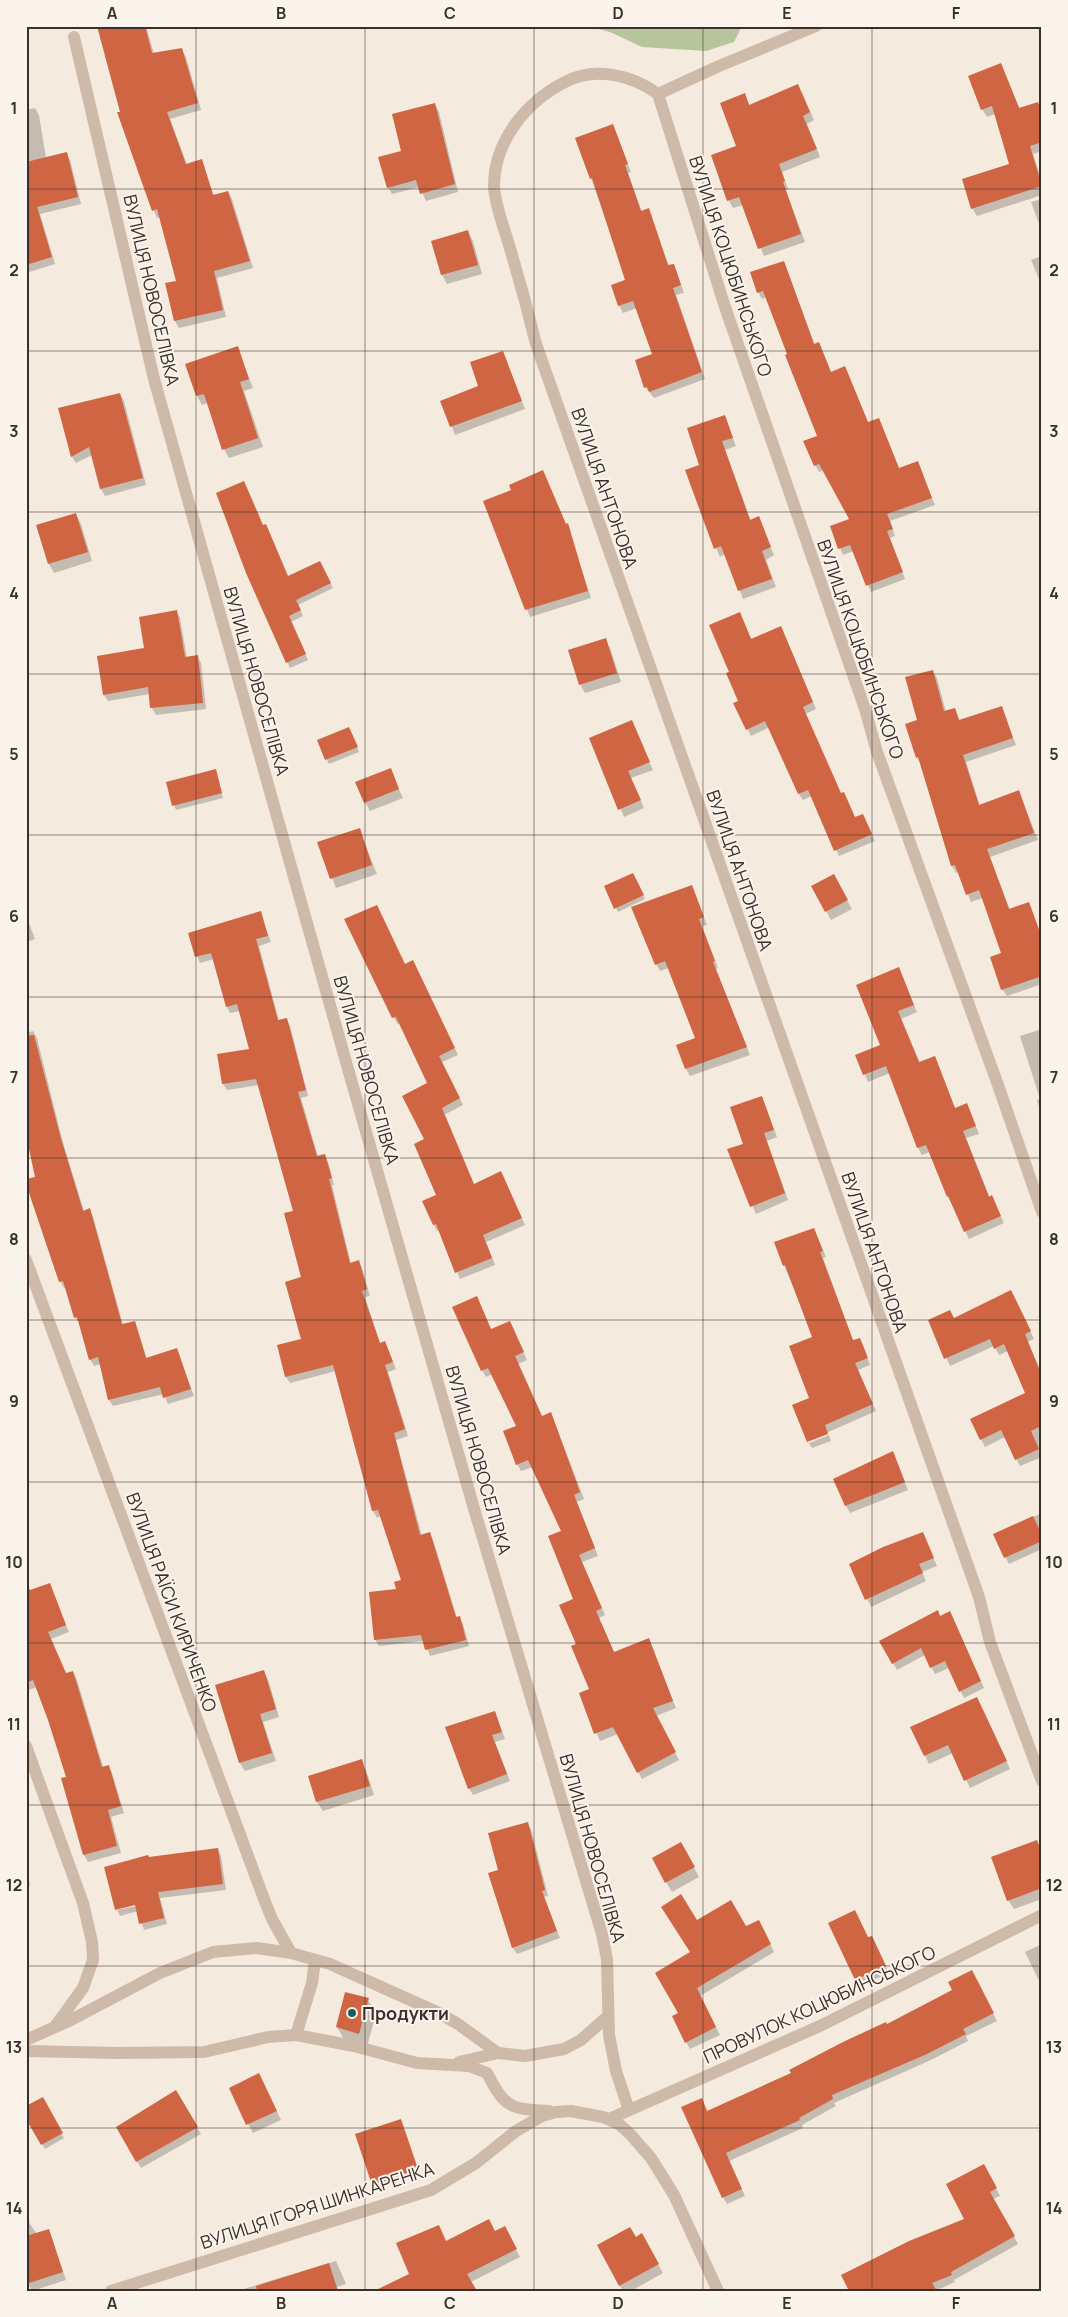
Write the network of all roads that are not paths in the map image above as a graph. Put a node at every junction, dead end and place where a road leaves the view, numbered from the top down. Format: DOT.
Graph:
graph roads {
  1 [pos="816,26"];
  2 [pos="74,37"];
  3 [pos="658,94"];
  4 [pos="1042,1212"];
  5 [pos="26,1260"];
  6 [pos="26,1746"];
  7 [pos="1042,1781"];
  8 [pos="1042,1915"];
  9 [pos="292,1953"];
  10 [pos="315,1960"];
  11 [pos="608,2016"];
  12 [pos="55,2027"];
  13 [pos="296,2035"];
  14 [pos="26,2040"];
  15 [pos="26,2050"];
  16 [pos="498,2053"];
  17 [pos="446,2065"];
  18 [pos="629,2110"];
  19 [pos="556,2112"];
  20 [pos="609,2120"];
  21 [pos="111,2291"];
  22 [pos="718,2291"];
  1 -- 3 [label="street"];
  2 -- 11 [label="street, ВУЛИЦЯ НОВОСЕЛІВКА"];
  3 -- 4 [label="street, ВУЛИЦЯ КОЦЮБИНСЬКОГО"];
  3 -- 7 [label="street, ВУЛИЦЯ АНТОНОВА"];
  5 -- 9 [label="street, ВУЛИЦЯ РАЇСИ КИРИЧЕНКО"];
  6 -- 12 [label="street"];
  8 -- 18 [label="street, ПРОВУЛОК КОЦЮБИНСЬКОГО"];
  9 -- 10 [label="street"];
  9 -- 12 [label="street"];
  10 -- 13 [label="street"];
  10 -- 16 [label="street"];
  11 -- 16 [label="street"];
  11 -- 18 [label="street, ВУЛИЦЯ НОВОСЕЛІВКА"];
  12 -- 14 [label="street"];
  13 -- 15 [label="street"];
  13 -- 17 [label="street"];
  16 -- 17 [label="street"];
  17 -- 19 [label="street"];
  18 -- 20 [label="street, ПРОВУЛОК КОЦЮБИНСЬКОГО"];
  19 -- 20 [label="street, ВУЛИЦЯ ІГОРЯ ШИНКАРЕНКА"];
  19 -- 21 [label="street, ВУЛИЦЯ ІГОРЯ ШИНКАРЕНКА"];
  20 -- 22 [label="street, ВУЛИЦЯ ІГОРЯ ШИНКАРЕНКА"];
}
